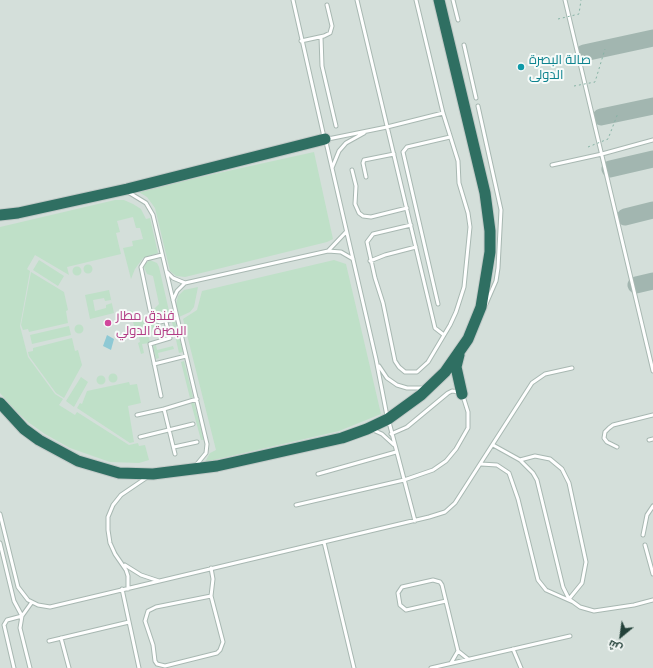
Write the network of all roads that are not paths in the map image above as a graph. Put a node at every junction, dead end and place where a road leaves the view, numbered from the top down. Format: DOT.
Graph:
graph roads {
  1 [pos="292,0"];
  2 [pos="357,0"];
  3 [pos="416,0"];
  4 [pos="439,0"];
  5 [pos="453,0"];
  6 [pos="565,0"];
  7 [pos="327,5"];
  8 [pos="458,20"];
  9 [pos="321,37"];
  10 [pos="302,41"];
  11 [pos="464,45"];
  12 [pos="476,98"];
  13 [pos="478,106"];
  14 [pos="443,113"];
  15 [pos="336,126"];
  16 [pos="388,127"];
  17 [pos="368,130"];
  18 [pos="450,137"];
  19 [pos="325,139"];
  20 [pos="653,140"];
  21 [pos="394,154"];
  22 [pos="602,154"];
  23 [pos="552,165"];
  24 [pos="332,170"];
  25 [pos="352,170"];
  26 [pos="366,177"];
  27 [pos="119,191"];
  28 [pos="407,208"];
  29 [pos="0,215"];
  30 [pos="411,225"];
  31 [pos="346,232"];
  32 [pos="416,247"];
  33 [pos="328,251"];
  34 [pos="162,255"];
  35 [pos="353,259"];
  36 [pos="370,261"];
  37 [pos="166,270"];
  38 [pos="185,283"];
  39 [pos="173,300"];
  40 [pos="438,304"];
  41 [pos="177,318"];
  42 [pos="166,322"];
  43 [pos="477,322"];
  44 [pos="444,335"];
  45 [pos="463,348"];
  46 [pos="186,356"];
  47 [pos="376,359"];
  48 [pos="154,364"];
  49 [pos="572,368"];
  50 [pos="653,371"];
  51 [pos="430,386"];
  52 [pos="462,394"];
  53 [pos="161,396"];
  54 [pos="197,399"];
  55 [pos="0,403"];
  56 [pos="164,409"];
  57 [pos="137,415"];
  58 [pos="653,415"];
  59 [pos="387,419"];
  60 [pos="193,424"];
  61 [pos="367,429"];
  62 [pos="170,430"];
  63 [pos="392,434"];
  64 [pos="140,437"];
  65 [pos="653,439"];
  66 [pos="649,440"];
  67 [pos="197,442"];
  68 [pos="394,445"];
  69 [pos="493,445"];
  70 [pos="174,447"];
  71 [pos="617,447"];
  72 [pos="396,452"];
  73 [pos="175,454"];
  74 [pos="520,460"];
  75 [pos="481,464"];
  76 [pos="183,472"];
  77 [pos="153,474"];
  78 [pos="318,474"];
  79 [pos="404,480"];
  80 [pos="296,505"];
  81 [pos="653,506"];
  82 [pos="0,514"];
  83 [pos="415,521"];
  84 [pos="643,535"];
  85 [pos="324,542"];
  86 [pos="0,543"];
  87 [pos="645,545"];
  88 [pos="123,564"];
  89 [pos="211,568"];
  90 [pos="653,574"];
  91 [pos="161,581"];
  92 [pos="128,589"];
  93 [pos="122,590"];
  94 [pos="211,596"];
  95 [pos="569,599"];
  96 [pos="653,600"];
  97 [pos="446,601"];
  98 [pos="32,602"];
  99 [pos="574,603"];
  100 [pos="22,616"];
  101 [pos="129,622"];
  102 [pos="570,636"];
  103 [pos="61,638"];
  104 [pos="49,641"];
  105 [pos="513,649"];
  106 [pos="458,651"];
  107 [pos="468,660"];
  108 [pos="451,663"];
  109 [pos="30,667"];
  110 [pos="14,668"];
  111 [pos="25,668"];
  112 [pos="70,668"];
  113 [pos="139,668"];
  114 [pos="354,668"];
  115 [pos="431,668"];
  116 [pos="521,668"];
  1 -- 10 [label="lane"];
  2 -- 16 [label="lane"];
  3 -- 14 [label="lane"];
  4 -- 43 [label="highway"];
  5 -- 8 [label="lane"];
  6 -- 22 [label="lane"];
  7 -- 9 [label="lane"];
  9 -- 10 [label="lane"];
  9 -- 15 [label="lane"];
  10 -- 19 [label="lane"];
  11 -- 12 [label="lane"];
  13 -- 43 [label="lane"];
  14 -- 16 [label="lane"];
  14 -- 18 [label="lane"];
  16 -- 17 [label="lane"];
  16 -- 21 [label="lane"];
  17 -- 19 [label="lane"];
  17 -- 24 [label="lane"];
  18 -- 40 [label="lane"];
  18 -- 44 [label="lane"];
  19 -- 24 [label="lane"];
  19 -- 27 [label="highway"];
  20 -- 22 [label="lane"];
  21 -- 26 [label="lane"];
  21 -- 28 [label="lane"];
  22 -- 23 [label="lane"];
  22 -- 50 [label="lane"];
  24 -- 31 [label="lane"];
  25 -- 28 [label="lane"];
  27 -- 29 [label="highway"];
  27 -- 34 [label="lane"];
  28 -- 30 [label="lane"];
  30 -- 32 [label="lane"];
  30 -- 36 [label="lane"];
  31 -- 33 [label="lane"];
  31 -- 35 [label="lane"];
  32 -- 36 [label="lane"];
  32 -- 44 [label="lane"];
  33 -- 35 [label="lane"];
  33 -- 38 [label="lane"];
  34 -- 37 [label="lane"];
  34 -- 42 [label="lane"];
  35 -- 47 [label="lane"];
  36 -- 44 [label="lane"];
  37 -- 38 [label="lane"];
  37 -- 39 [label="lane"];
  38 -- 39 [label="lane"];
  39 -- 41 [label="lane"];
  41 -- 42 [label="lane"];
  41 -- 46 [label="lane"];
  42 -- 48 [label="lane"];
  43 -- 45 [label="highway"];
  45 -- 51 [label="highway"];
  45 -- 52 [label="highway"];
  46 -- 48 [label="lane"];
  46 -- 54 [label="lane"];
  47 -- 51 [label="lane"];
  47 -- 59 [label="lane"];
  48 -- 53 [label="lane"];
  49 -- 69 [label="lane"];
  51 -- 59 [label="highway"];
  52 -- 63 [label="lane"];
  52 -- 79 [label="lane"];
  54 -- 56 [label="lane"];
  54 -- 76 [label="lane"];
  55 -- 77 [label="highway"];
  56 -- 57 [label="lane"];
  56 -- 62 [label="lane"];
  58 -- 71 [label="lane"];
  59 -- 61 [label="highway"];
  59 -- 63 [label="lane"];
  60 -- 62 [label="lane"];
  61 -- 68 [label="lane"];
  61 -- 76 [label="highway"];
  62 -- 64 [label="lane"];
  62 -- 70 [label="lane"];
  63 -- 68 [label="lane"];
  65 -- 66 [label="lane"];
  67 -- 70 [label="lane"];
  68 -- 72 [label="lane"];
  69 -- 74 [label="lane"];
  69 -- 75 [label="lane"];
  70 -- 73 [label="lane"];
  72 -- 78 [label="lane"];
  72 -- 79 [label="lane"];
  74 -- 95 [label="lane"];
  74 -- 95 [label="lane"];
  75 -- 83 [label="lane"];
  75 -- 99 [label="lane"];
  76 -- 77 [label="highway"];
  77 -- 88 [label="lane"];
  79 -- 80 [label="lane"];
  79 -- 83 [label="lane"];
  81 -- 84 [label="lane"];
  82 -- 98 [label="lane"];
  83 -- 85 [label="lane"];
  85 -- 89 [label="lane"];
  85 -- 114 [label="lane"];
  86 -- 100 [label="lane"];
  87 -- 90 [label="lane"];
  88 -- 91 [label="lane"];
  88 -- 92 [label="lane"];
  89 -- 91 [label="lane"];
  89 -- 94 [label="lane"];
  91 -- 92 [label="lane"];
  92 -- 93 [label="lane"];
  93 -- 98 [label="lane"];
  93 -- 101 [label="lane"];
  94 -- 94 [label="lane"];
  95 -- 99 [label="lane"];
  96 -- 99 [label="lane"];
  97 -- 97 [label="lane"];
  97 -- 106 [label="lane"];
  98 -- 100 [label="lane"];
  100 -- 109 [label="lane"];
  100 -- 110 [label="lane"];
  101 -- 103 [label="lane"];
  101 -- 113 [label="lane"];
  102 -- 105 [label="lane"];
  103 -- 104 [label="lane"];
  103 -- 112 [label="lane"];
  105 -- 107 [label="lane"];
  105 -- 116 [label="lane"];
  106 -- 107 [label="lane"];
  106 -- 108 [label="lane"];
  107 -- 108 [label="lane"];
  108 -- 115 [label="lane"];
  109 -- 111 [label="lane"];
}
